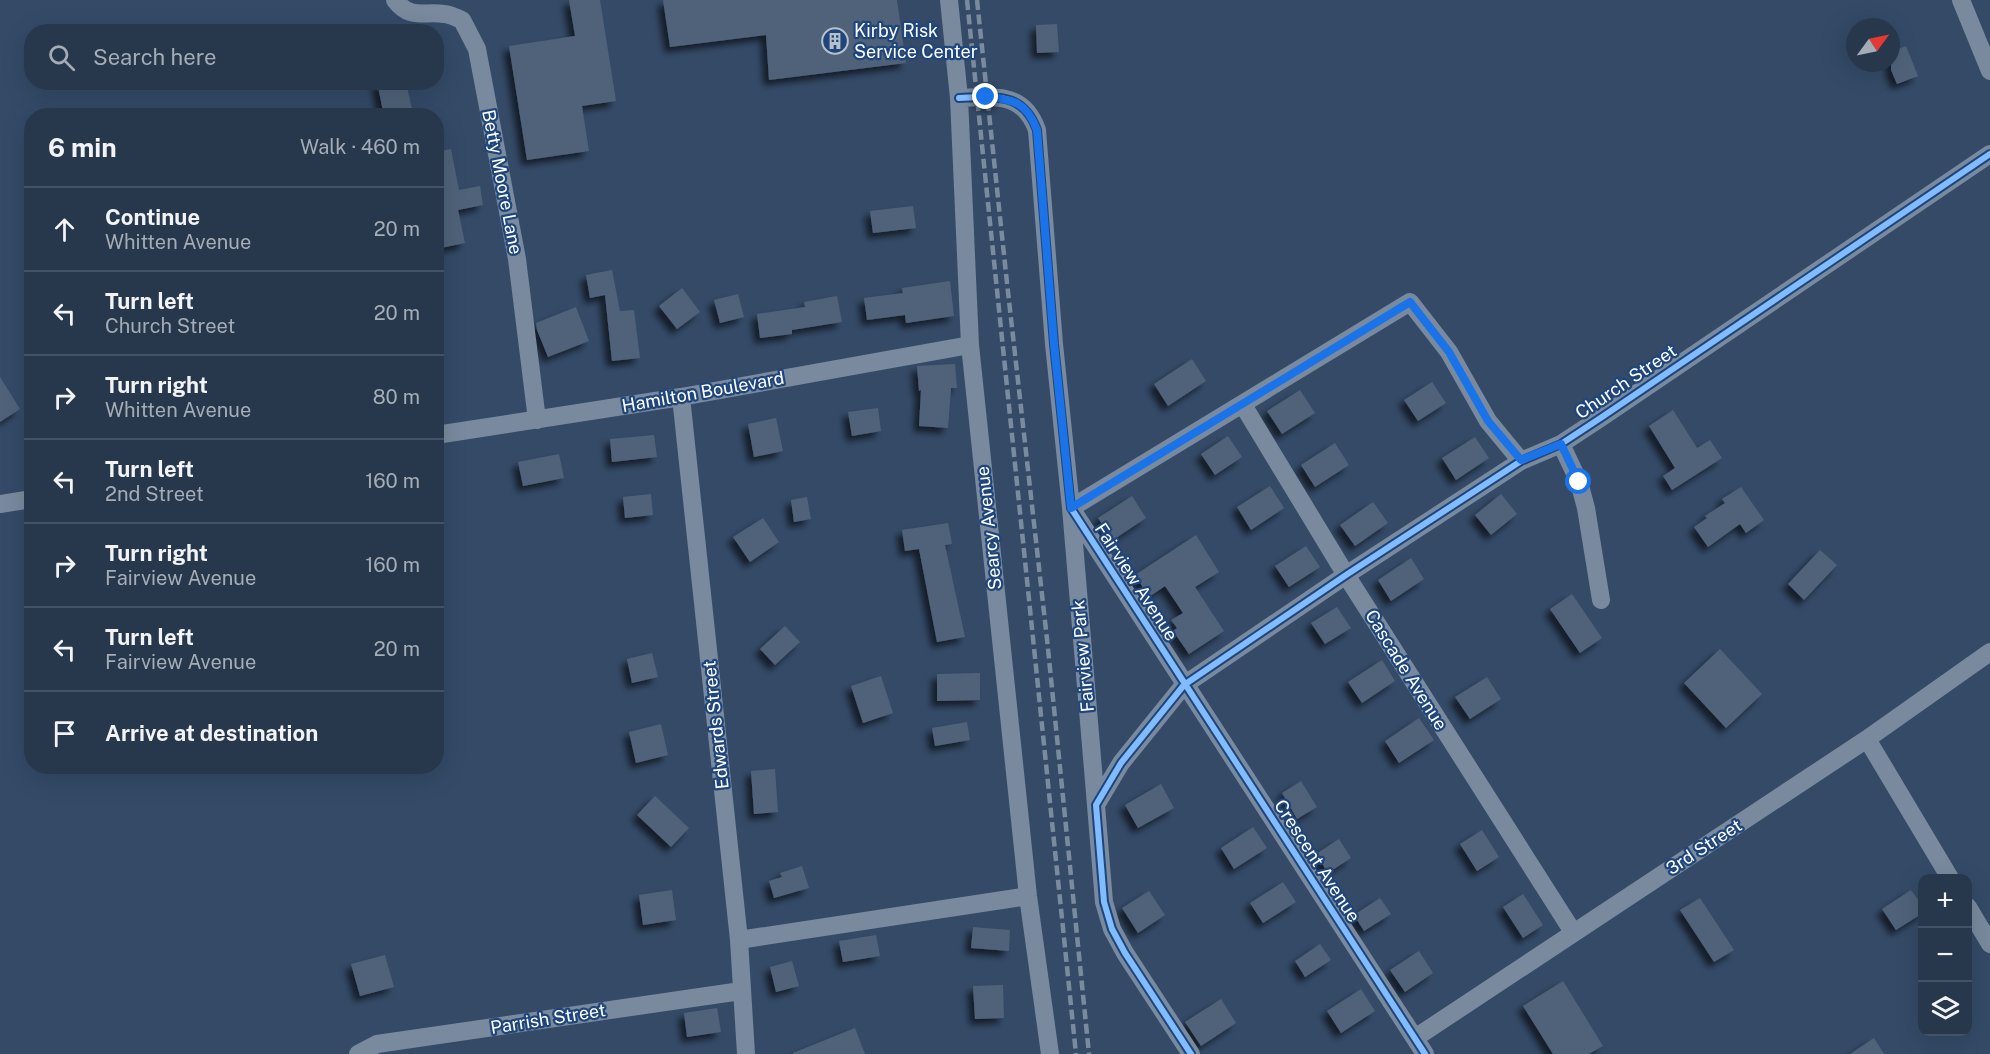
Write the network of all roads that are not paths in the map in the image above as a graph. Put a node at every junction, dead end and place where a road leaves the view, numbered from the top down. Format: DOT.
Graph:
graph roads {
  1 [pos="395,0"];
  2 [pos="949,0"];
  3 [pos="1961,0"];
  4 [pos="1990,70"];
  5 [pos="958,98"];
  6 [pos="1990,154"];
  7 [pos="970,345"];
  8 [pos="681,397"];
  9 [pos="1243,405"];
  10 [pos="537,420"];
  11 [pos="444,434"];
  12 [pos="1561,444"];
  13 [pos="1521,460"];
  14 [pos="24,500"];
  15 [pos="0,504"];
  16 [pos="1071,508"];
  17 [pos="1346,575"];
  18 [pos="1601,600"];
  19 [pos="1990,651"];
  20 [pos="1184,685"];
  21 [pos="1867,739"];
  22 [pos="1096,805"];
  23 [pos="1947,874"];
  24 [pos="1028,896"];
  25 [pos="1972,914"];
  26 [pos="1572,932"];
  27 [pos="739,940"];
  28 [pos="1990,944"];
  29 [pos="741,991"];
  30 [pos="1415,1038"];
  31 [pos="358,1054"];
  32 [pos="746,1054"];
  33 [pos="1050,1054"];
  34 [pos="1191,1054"];
  35 [pos="1425,1054"];
  1 -- 10 [label="street, Betty Moore Lane"];
  2 -- 5 [label="street, Searcy Avenue"];
  3 -- 4 [label="street"];
  5 -- 7 [label="street, Searcy Avenue"];
  5 -- 16 [label="street, Fairview Avenue"];
  6 -- 12 [label="street, Church Street"];
  7 -- 8 [label="street, Hamilton Boulevard"];
  7 -- 24 [label="street, Searcy Avenue"];
  8 -- 10 [label="street, Hamilton Boulevard"];
  8 -- 27 [label="street, Edwards Street"];
  9 -- 13 [label="street"];
  9 -- 16 [label="street"];
  9 -- 17 [label="street, Cascade Avenue"];
  10 -- 11 [label="street, Hamilton Boulevard"];
  12 -- 13 [label="street, Church Street"];
  12 -- 18 [label="street"];
  13 -- 17 [label="street, Church Street"];
  14 -- 15 [label="street"];
  16 -- 20 [label="street, Fairview Avenue"];
  16 -- 22 [label="street, Fairview Park"];
  17 -- 20 [label="street, Church Street"];
  17 -- 26 [label="street, Cascade Avenue"];
  19 -- 21 [label="street, 3rd Street"];
  20 -- 22 [label="street"];
  20 -- 30 [label="street, Crescent Avenue"];
  21 -- 23 [label="street"];
  21 -- 26 [label="street, 3rd Street"];
  22 -- 34 [label="street"];
  24 -- 27 [label="street"];
  24 -- 33 [label="street, Searcy Avenue"];
  25 -- 28 [label="street"];
  26 -- 30 [label="street, 3rd Street"];
  27 -- 29 [label="street, Edwards Street"];
  29 -- 31 [label="street, Parrish Street"];
  29 -- 32 [label="street, Edwards Street"];
  30 -- 35 [label="street, Crescent Avenue"];
}
